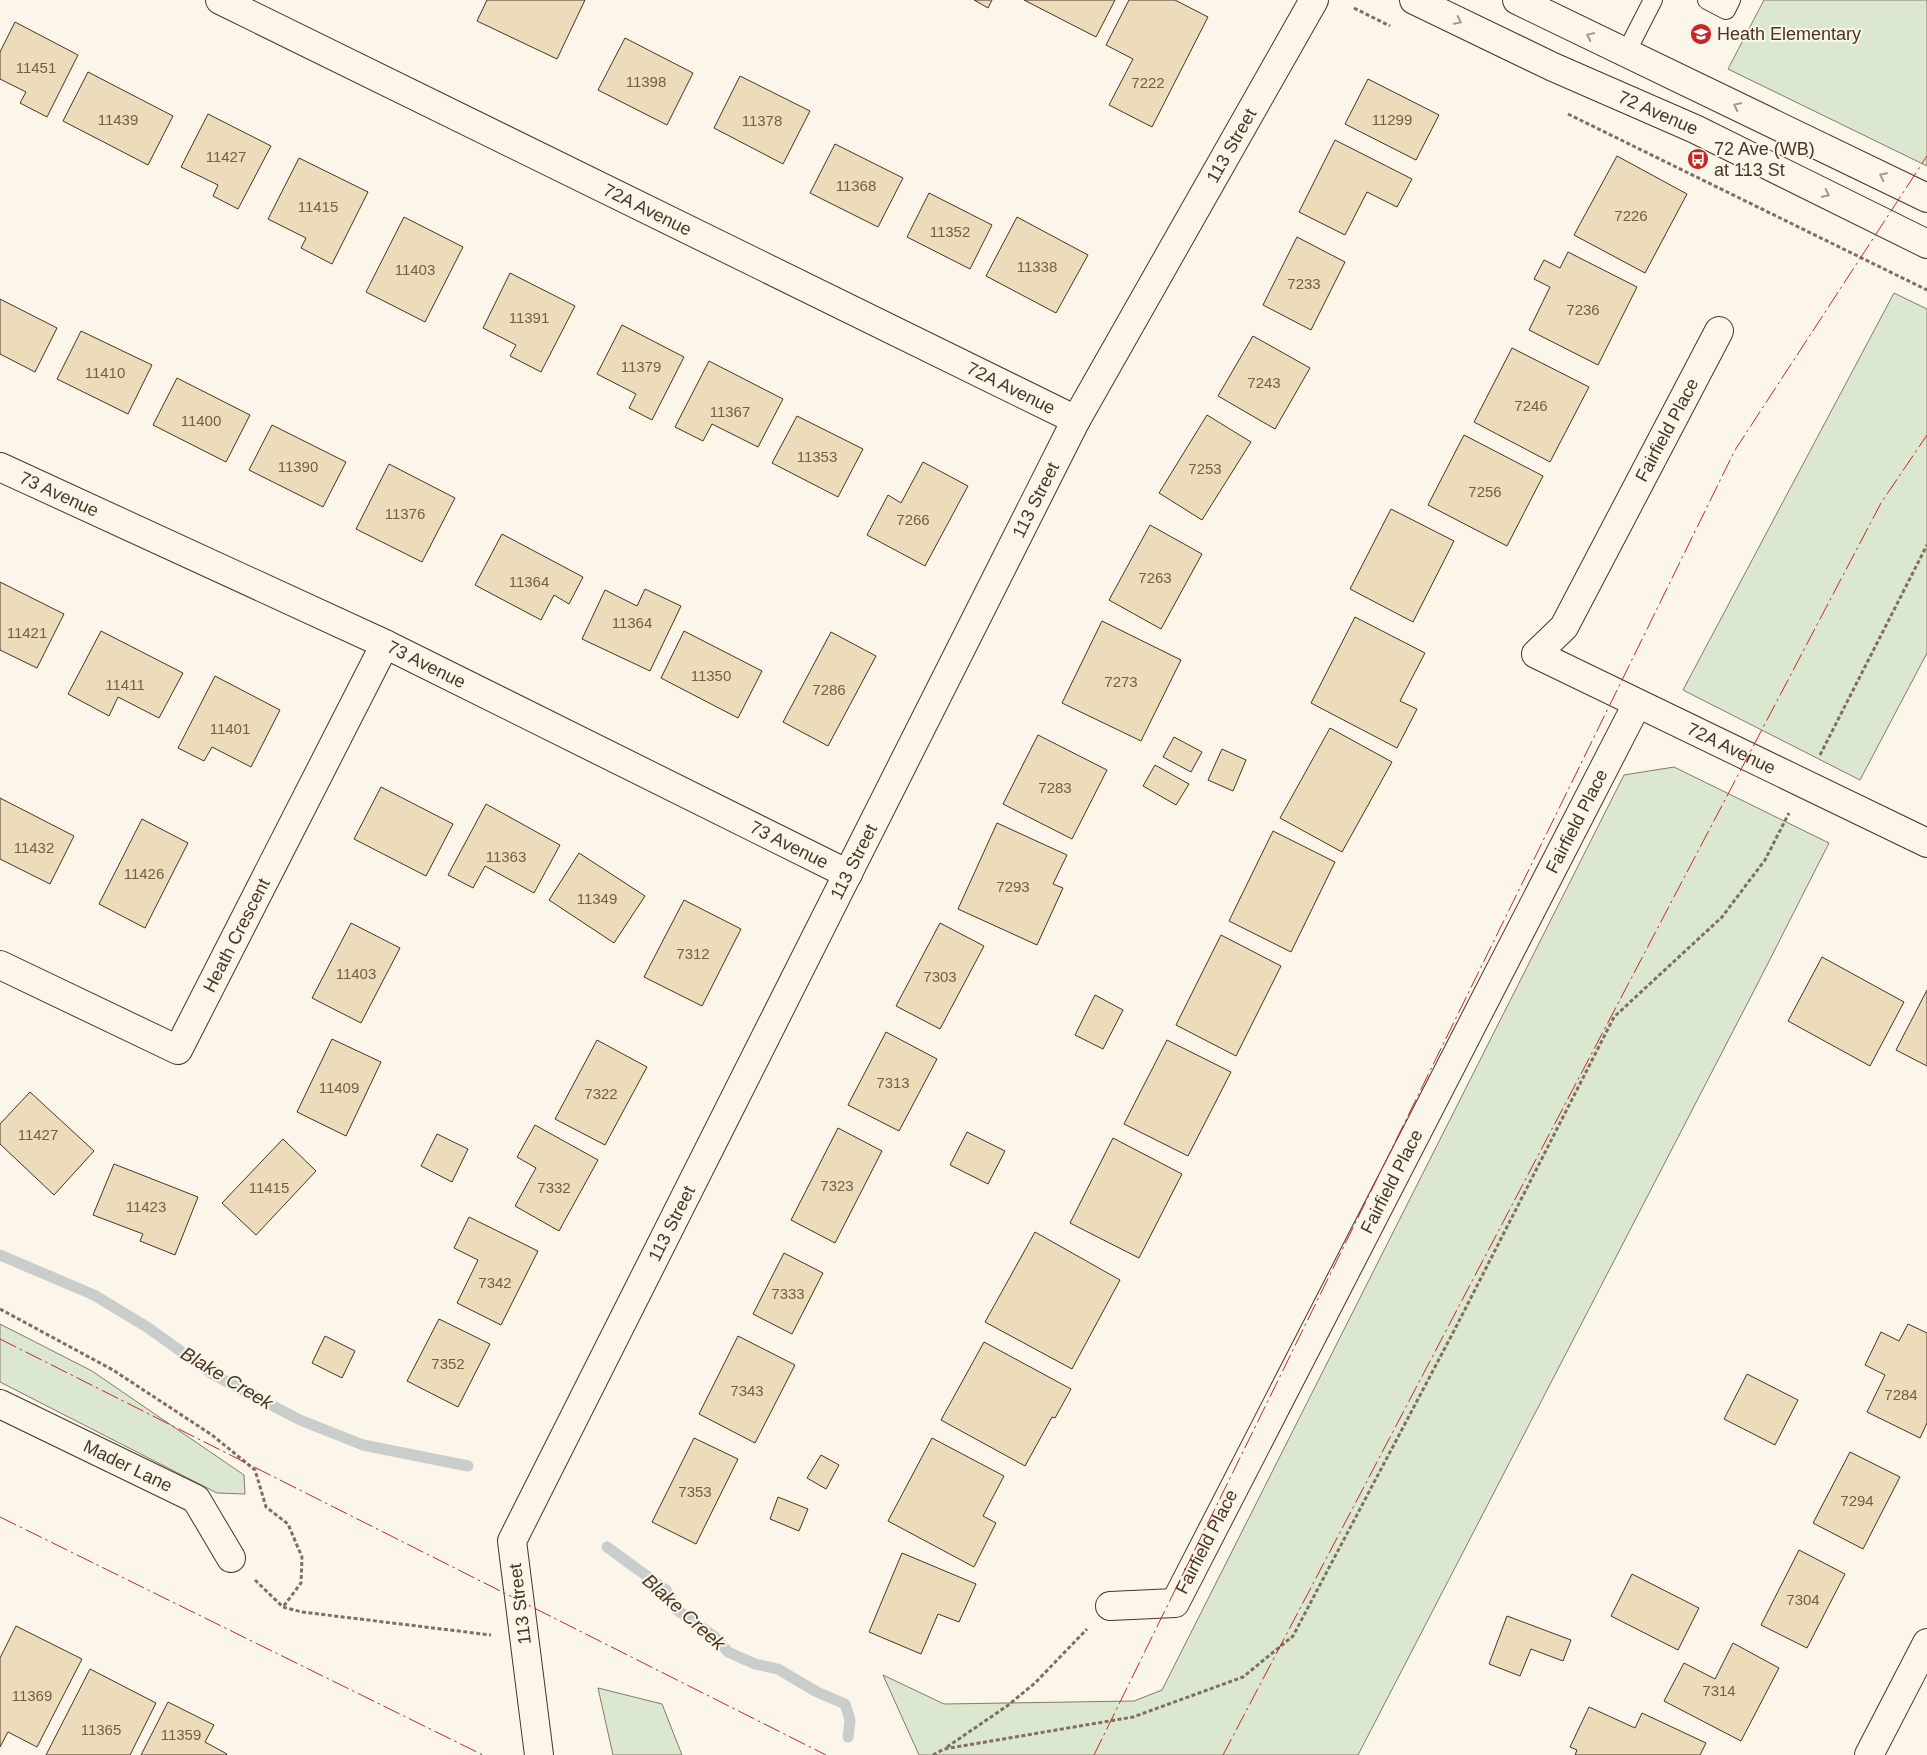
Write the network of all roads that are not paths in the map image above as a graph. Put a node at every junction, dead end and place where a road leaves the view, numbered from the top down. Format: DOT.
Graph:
graph roads {
  1 [pos="220,0"];
  2 [pos="1314,0"];
  3 [pos="1414,0"];
  4 [pos="1517,0"];
  5 [pos="1653,0"];
  6 [pos="1707,0"];
  7 [pos="1731,0"];
  8 [pos="1624,52"];
  9 [pos="1927,198"];
  10 [pos="1927,244"];
  11 [pos="1719,331"];
  12 [pos="1076,420"];
  13 [pos="0,467"];
  14 [pos="385,644"];
  15 [pos="1536,654"];
  16 [pos="1637,704"];
  17 [pos="1927,843"];
  18 [pos="848,874"];
  19 [pos="0,965"];
  20 [pos="0,1404"];
  21 [pos="231,1558"];
  22 [pos="1110,1606"];
  23 [pos="1927,1643"];
  24 [pos="538,1755"];
  25 [pos="1869,1755"];
  1 -- 12 [label="street, 72A Avenue"];
  2 -- 12 [label="street, 113 Street"];
  3 -- 10 [label="street, 72 Avenue, one-way"];
  8 -- 4 [label="street, one-way"];
  5 -- 8 [label="lane"];
  6 -- 7 [label="lane"];
  9 -- 8 [label="street, one-way"];
  11 -- 15 [label="street, Fairfield Place"];
  12 -- 18 [label="street, 113 Street"];
  13 -- 14 [label="street, 73 Avenue"];
  14 -- 18 [label="street, 73 Avenue"];
  14 -- 19 [label="street, Heath Crescent"];
  15 -- 16 [label="street, 72A Avenue"];
  16 -- 17 [label="street, 72A Avenue"];
  16 -- 22 [label="street, Fairfield Place"];
  18 -- 24 [label="street, 113 Street"];
  20 -- 21 [label="street, Mader Lane"];
  23 -- 25 [label="street"];
}
